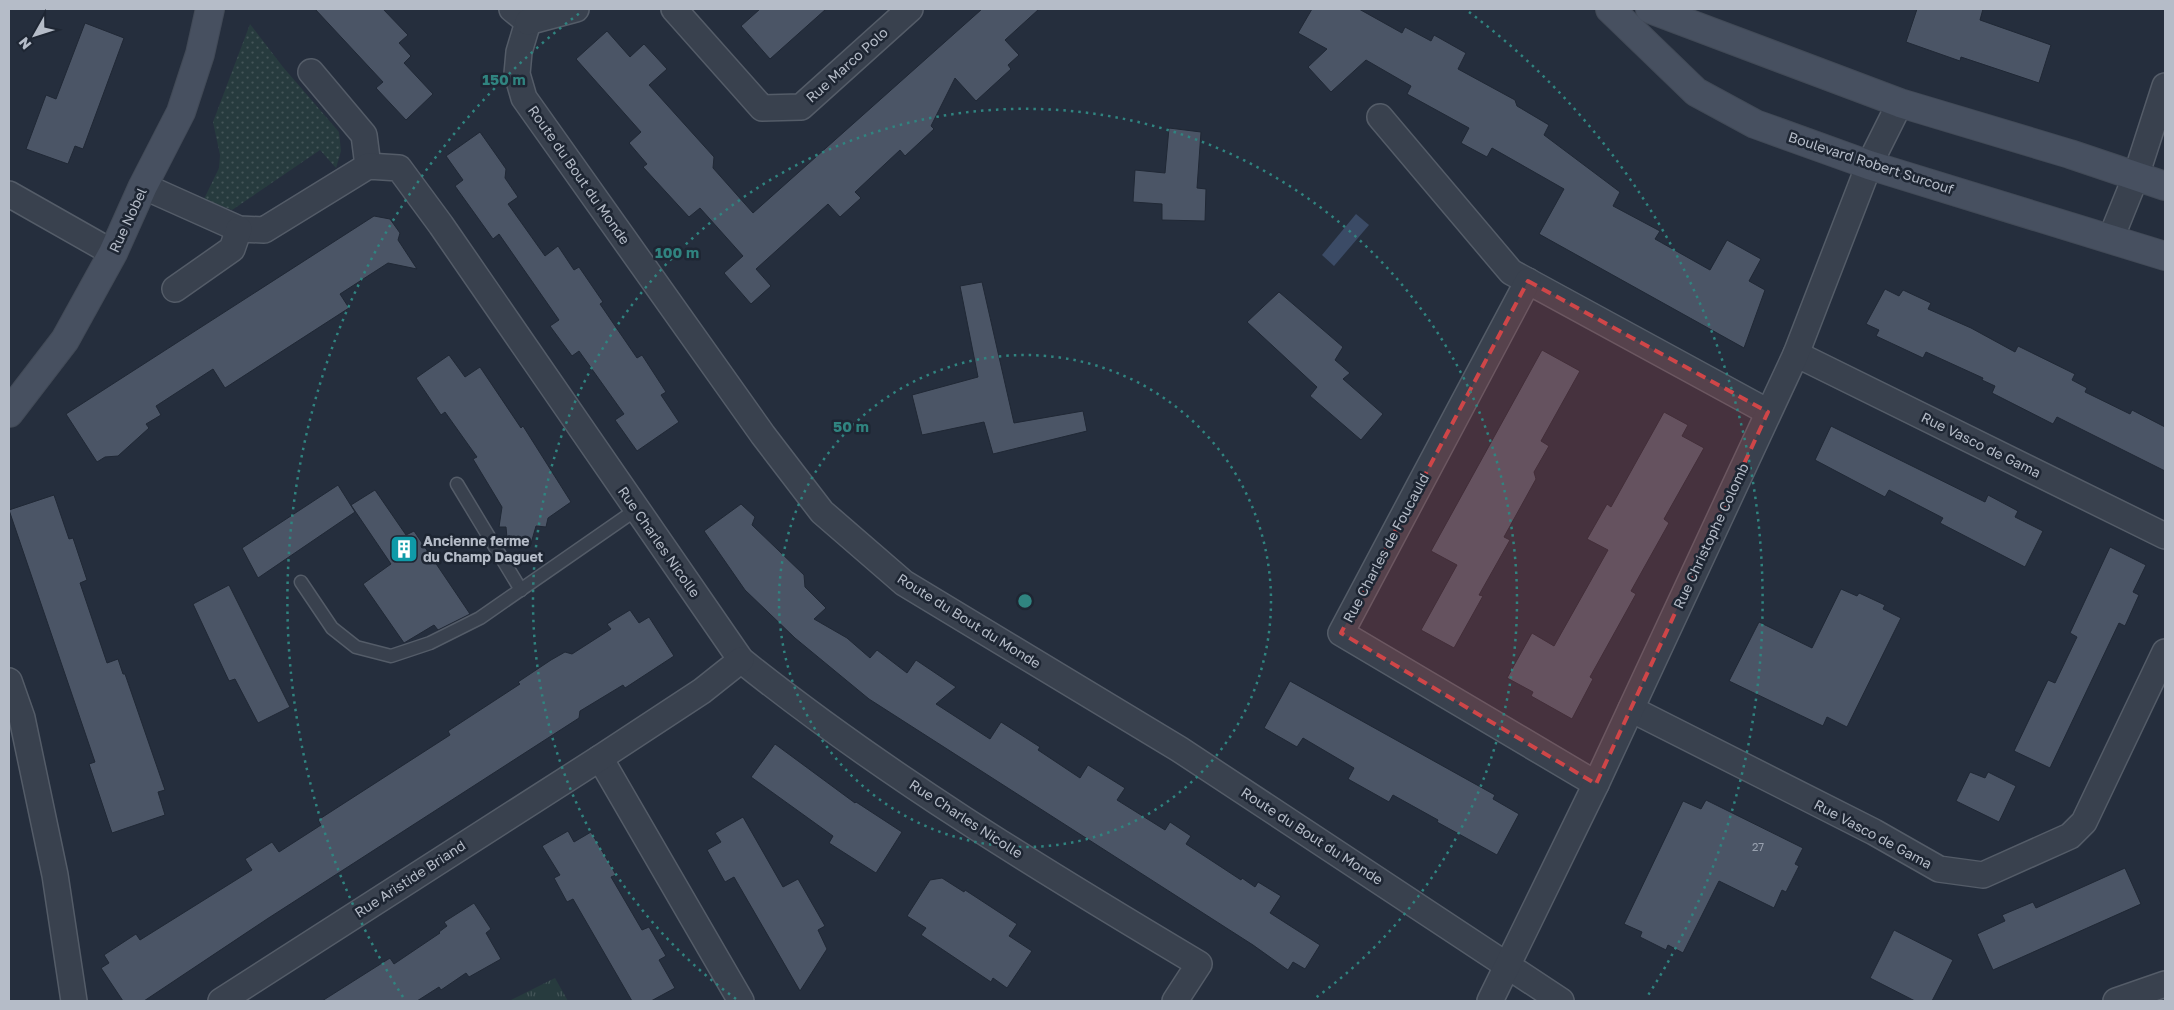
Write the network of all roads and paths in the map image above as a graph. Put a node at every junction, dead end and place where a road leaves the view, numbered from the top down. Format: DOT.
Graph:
graph roads {
  1 [pos="210,9"];
  2 [pos="576,9"];
  3 [pos="674,9"];
  4 [pos="910,9"];
  5 [pos="1610,9"];
  6 [pos="1650,9"];
  7 [pos="520,16"];
  8 [pos="311,72"];
  9 [pos="2165,86"];
  10 [pos="1900,103"];
  11 [pos="1380,117"];
  12 [pos="1869,165"];
  13 [pos="368,166"];
  14 [pos="2136,176"];
  15 [pos="143,186"];
  16 [pos="2165,186"];
  17 [pos="9,194"];
  18 [pos="239,229"];
  19 [pos="2111,238"];
  20 [pos="113,252"];
  21 [pos="2165,256"];
  22 [pos="1528,281"];
  23 [pos="175,289"];
  24 [pos="1796,354"];
  25 [pos="1768,412"];
  26 [pos="9,413"];
  27 [pos="457,484"];
  28 [pos="637,509"];
  29 [pos="2165,536"];
  30 [pos="301,582"];
  31 [pos="521,590"];
  32 [pos="2165,652"];
  33 [pos="741,660"];
  34 [pos="9,681"];
  35 [pos="1631,709"];
  36 [pos="600,758"];
  37 [pos="1596,784"];
  38 [pos="1508,965"];
  39 [pos="2165,984"];
  40 [pos="74,1001"];
  41 [pos="221,1001"];
  42 [pos="741,1001"];
  43 [pos="1175,1001"];
  44 [pos="1490,1001"];
  45 [pos="1560,1001"];
  46 [pos="2116,1001"];
  1 -- 15 [label="street, Rue Nobel"];
  2 -- 7 [label="street"];
  3 -- 4 [label="street, Rue Marco Polo"];
  5 -- 12 [label="street, Boulevard Robert Surcouf"];
  6 -- 10 [label="street"];
  7 -- 38 [label="street, Route du Bout du Monde"];
  8 -- 13 [label="street"];
  9 -- 14 [label="street"];
  10 -- 12 [label="street, Rue Christophe Colomb"];
  10 -- 14 [label="street"];
  11 -- 22 [label="street"];
  12 -- 19 [label="street, Boulevard Robert Surcouf"];
  12 -- 24 [label="street, Rue Christophe Colomb"];
  13 -- 18 [label="street"];
  13 -- 28 [label="street, Rue Charles Nicolle"];
  14 -- 16 [label="street"];
  14 -- 19 [label="street"];
  15 -- 18 [label="street"];
  15 -- 20 [label="street, Rue Nobel"];
  17 -- 20 [label="street"];
  18 -- 23 [label="street"];
  19 -- 21 [label="street, Boulevard Robert Surcouf"];
  20 -- 26 [label="street, Rue Nobel"];
  22 -- 25 [label="street"];
  22 -- 37 [label="street, Rue Charles de Foucauld"];
  24 -- 25 [label="street, Rue Christophe Colomb"];
  24 -- 29 [label="street, Rue Vasco de Gama"];
  25 -- 35 [label="street, Rue Christophe Colomb"];
  27 -- 31 [label="lane"];
  28 -- 31 [label="lane"];
  28 -- 33 [label="street, Rue Charles Nicolle"];
  30 -- 31 [label="lane"];
  32 -- 35 [label="street, Rue Vasco de Gama"];
  33 -- 36 [label="street, Rue Aristide Briand"];
  33 -- 43 [label="street, Rue Charles Nicolle"];
  34 -- 40 [label="street"];
  35 -- 37 [label="street, Rue Christophe Colomb"];
  36 -- 41 [label="street, Rue Aristide Briand"];
  36 -- 42 [label="street"];
  37 -- 38 [label="street, Rue Christophe Colomb"];
  38 -- 44 [label="street, Rue Christophe Colomb"];
  38 -- 45 [label="street, Route du Bout du Monde"];
  39 -- 46 [label="street"];
}
